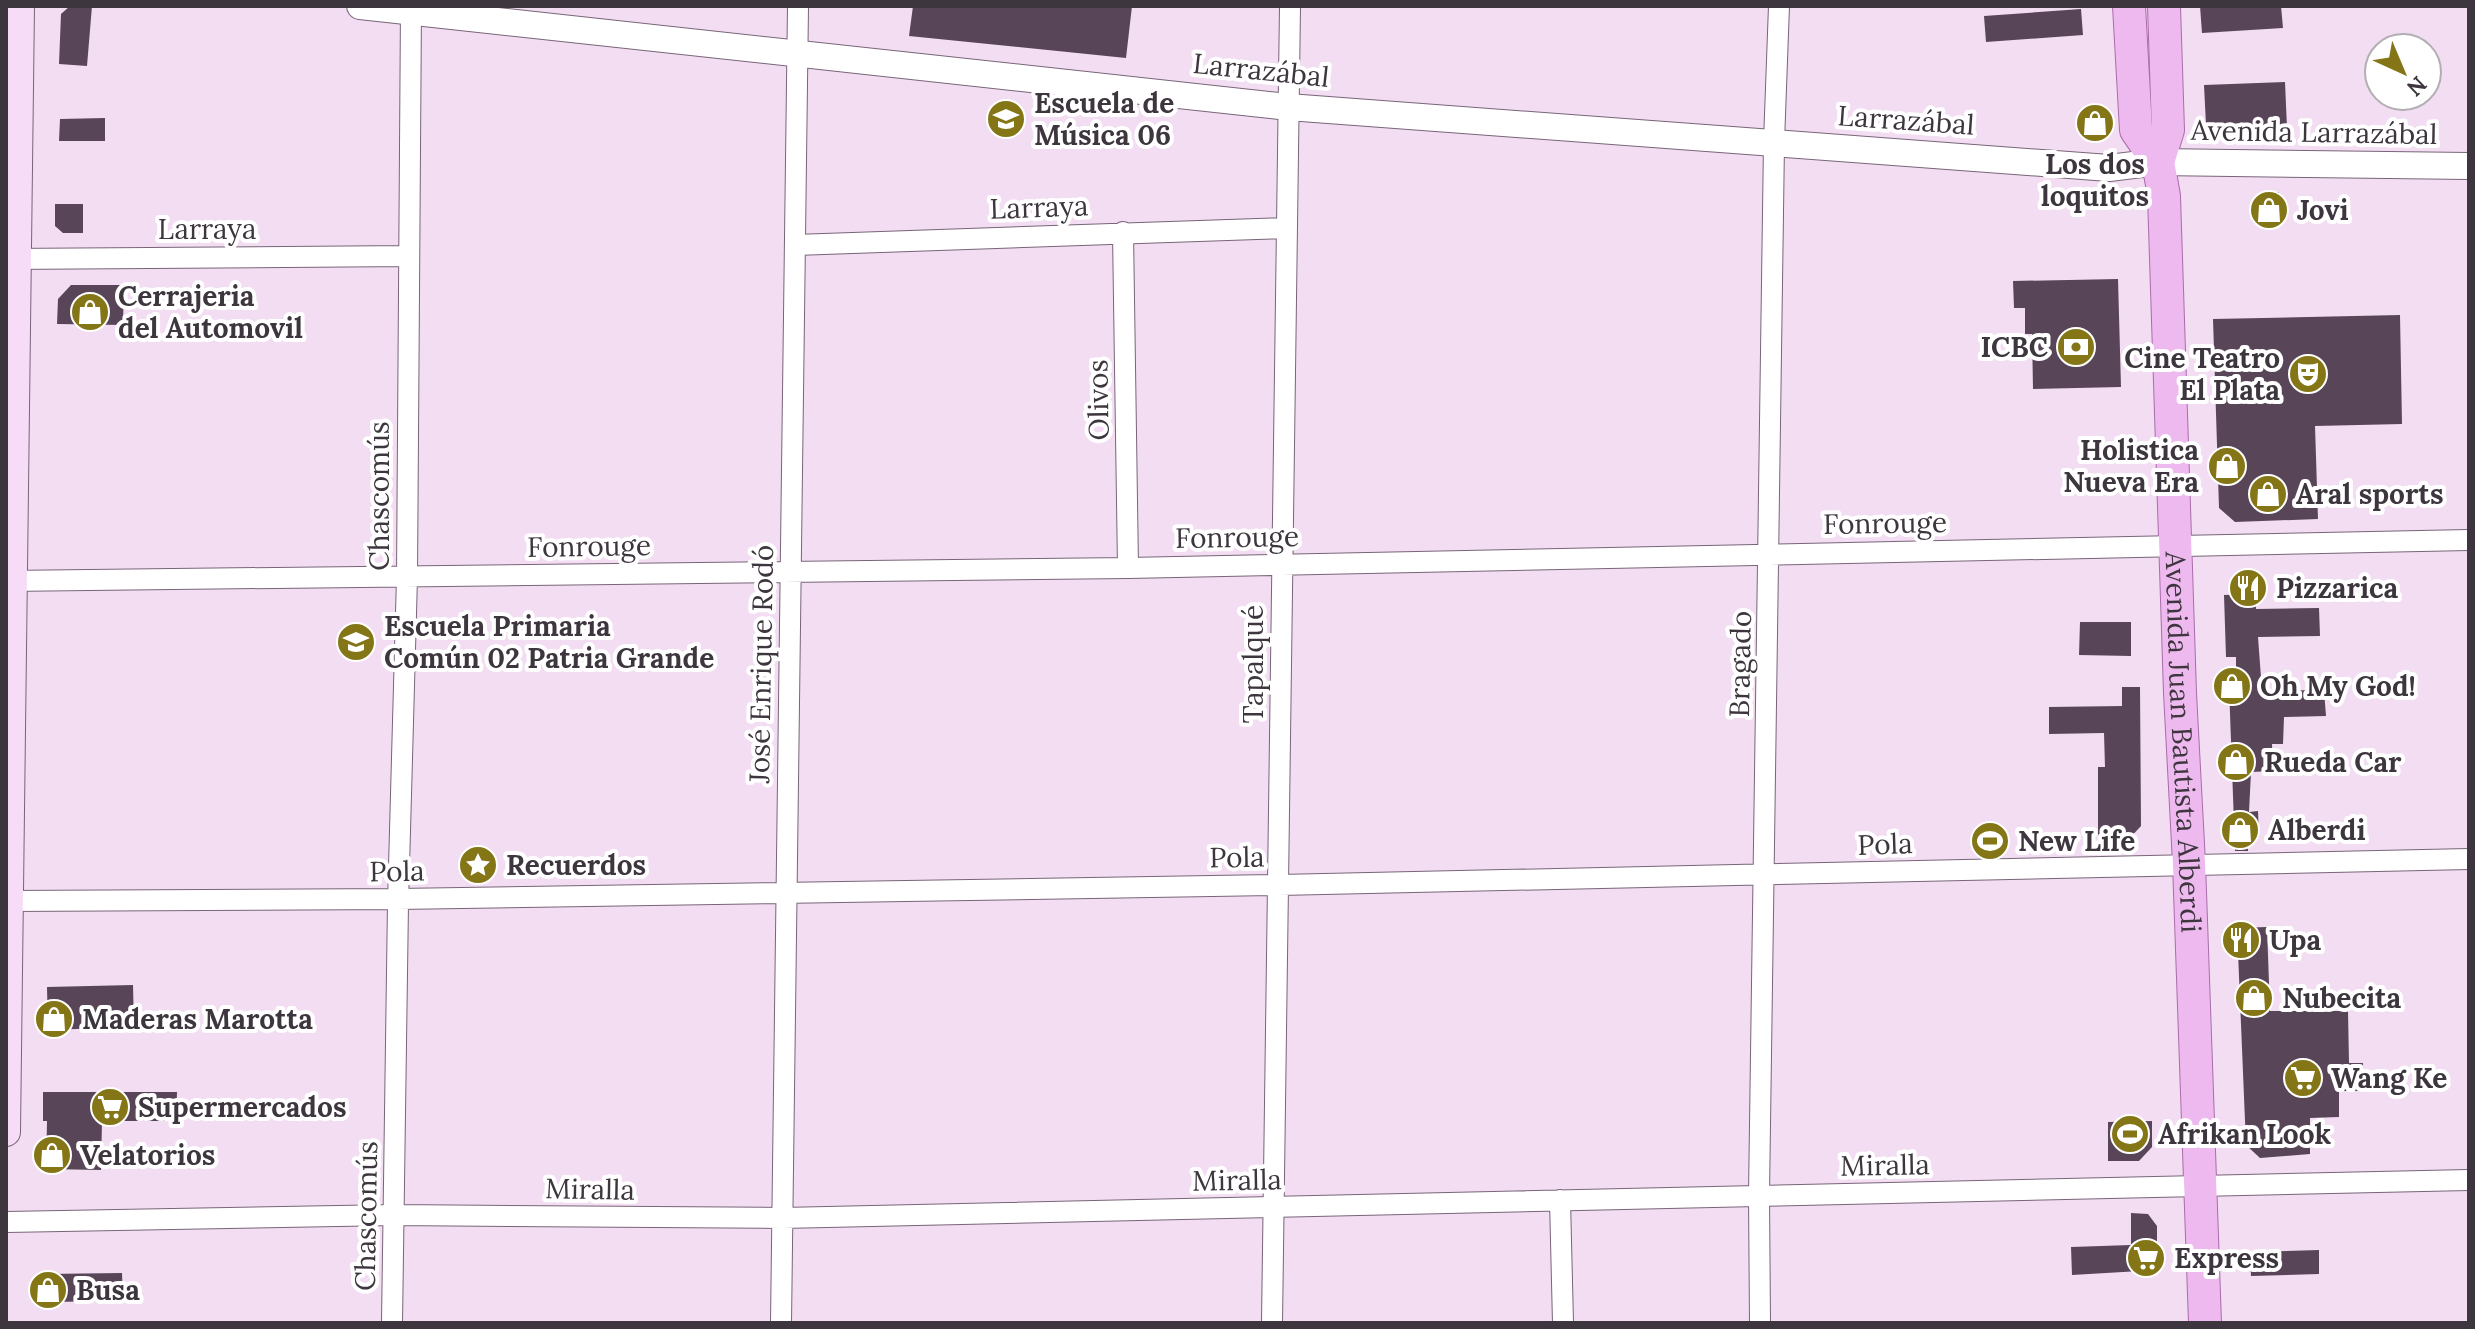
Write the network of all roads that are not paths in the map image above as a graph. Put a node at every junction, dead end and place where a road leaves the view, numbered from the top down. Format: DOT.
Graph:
graph roads {
  1 [pos="20,6"];
  2 [pos="360,6"];
  3 [pos="798,6"];
  4 [pos="1290,6"];
  5 [pos="1779,6"];
  6 [pos="2129,6"];
  7 [pos="2164,6"];
  8 [pos="411,9"];
  9 [pos="796,54"];
  10 [pos="1288,107"];
  11 [pos="1774,142"];
  12 [pos="2158,162"];
  13 [pos="2469,166"];
  14 [pos="1285,228"];
  15 [pos="1123,232"];
  16 [pos="795,245"];
  17 [pos="408,256"];
  18 [pos="11,259"];
  19 [pos="2469,540"];
  20 [pos="2176,546"];
  21 [pos="1770,553"];
  22 [pos="1282,564"];
  23 [pos="1128,568"];
  24 [pos="790,572"];
  25 [pos="407,577"];
  26 [pos="9,581"];
  27 [pos="2469,859"];
  28 [pos="2189,863"];
  29 [pos="1765,876"];
  30 [pos="1279,885"];
  31 [pos="787,892"];
  32 [pos="398,899"];
  33 [pos="8,901"];
  34 [pos="6,1132"];
  35 [pos="2469,1180"];
  36 [pos="2202,1186"];
  37 [pos="1759,1195"];
  38 [pos="1560,1200"];
  39 [pos="1275,1207"];
  40 [pos="394,1215"];
  41 [pos="782,1218"];
  42 [pos="6,1222"];
  43 [pos="392,1323"];
  44 [pos="781,1323"];
  45 [pos="1272,1323"];
  46 [pos="1563,1323"];
  47 [pos="1760,1323"];
  48 [pos="2205,1323"];
  1 -- 18 [label="main road"];
  2 -- 8 [label="street, Larrazábal"];
  3 -- 9 [label="street, José Enrique Rodó"];
  4 -- 10 [label="street, Tapalqué"];
  5 -- 11 [label="street, Bragado"];
  6 -- 12 [label="main road, Avenida Juan Bautista Alberdi"];
  7 -- 12 [label="main road, Avenida Juan Bautista Alberdi"];
  8 -- 9 [label="street, Larrazábal"];
  8 -- 17 [label="street, Chascomús"];
  9 -- 10 [label="street, Larrazábal"];
  9 -- 16 [label="street, José Enrique Rodó"];
  10 -- 11 [label="street, Larrazábal"];
  10 -- 14 [label="street, Tapalqué"];
  11 -- 12 [label="street, Larrazábal"];
  11 -- 21 [label="street, Bragado"];
  12 -- 13 [label="street, Avenida Larrazábal"];
  12 -- 20 [label="main road, Avenida Juan Bautista Alberdi"];
  14 -- 15 [label="street, Larraya"];
  14 -- 22 [label="street, Tapalqué"];
  15 -- 16 [label="street, Larraya"];
  15 -- 23 [label="street, Olivos"];
  16 -- 24 [label="street, José Enrique Rodó"];
  17 -- 18 [label="street, Larraya"];
  17 -- 25 [label="street, Chascomús"];
  18 -- 26 [label="main road"];
  19 -- 20 [label="street, Fonrouge"];
  20 -- 21 [label="street, Fonrouge"];
  20 -- 28 [label="main road, Avenida Juan Bautista Alberdi"];
  21 -- 22 [label="street, Fonrouge"];
  21 -- 29 [label="street, Bragado"];
  22 -- 23 [label="street, Fonrouge"];
  22 -- 30 [label="street, Tapalqué"];
  23 -- 24 [label="street, Fonrouge"];
  24 -- 25 [label="street, Fonrouge"];
  24 -- 31 [label="street, José Enrique Rodó"];
  25 -- 26 [label="street, Fonrouge"];
  25 -- 32 [label="street, Chascomús"];
  26 -- 33 [label="main road"];
  27 -- 28 [label="street, Pola"];
  28 -- 29 [label="street, Pola"];
  28 -- 36 [label="main road, Avenida Juan Bautista Alberdi"];
  29 -- 30 [label="street, Pola"];
  29 -- 37 [label="street, Bragado"];
  30 -- 31 [label="street, Pola"];
  30 -- 39 [label="street, Tapalqué"];
  31 -- 32 [label="street, Pola"];
  31 -- 41 [label="street, José Enrique Rodó"];
  32 -- 33 [label="street, Pola"];
  32 -- 40 [label="street, Chascomús"];
  33 -- 34 [label="main road"];
  35 -- 36 [label="street, Miralla"];
  36 -- 37 [label="street, Miralla"];
  36 -- 48 [label="main road, Avenida Juan Bautista Alberdi"];
  37 -- 38 [label="street, Miralla"];
  37 -- 47 [label="street, Bragado"];
  38 -- 39 [label="street, Miralla"];
  38 -- 46 [label="street"];
  39 -- 41 [label="street, Miralla"];
  39 -- 45 [label="street, Tapalqué"];
  40 -- 41 [label="street, Miralla"];
  40 -- 42 [label="street, Miralla"];
  40 -- 43 [label="street, Chascomús"];
  41 -- 44 [label="street, José Enrique Rodó"];
}
